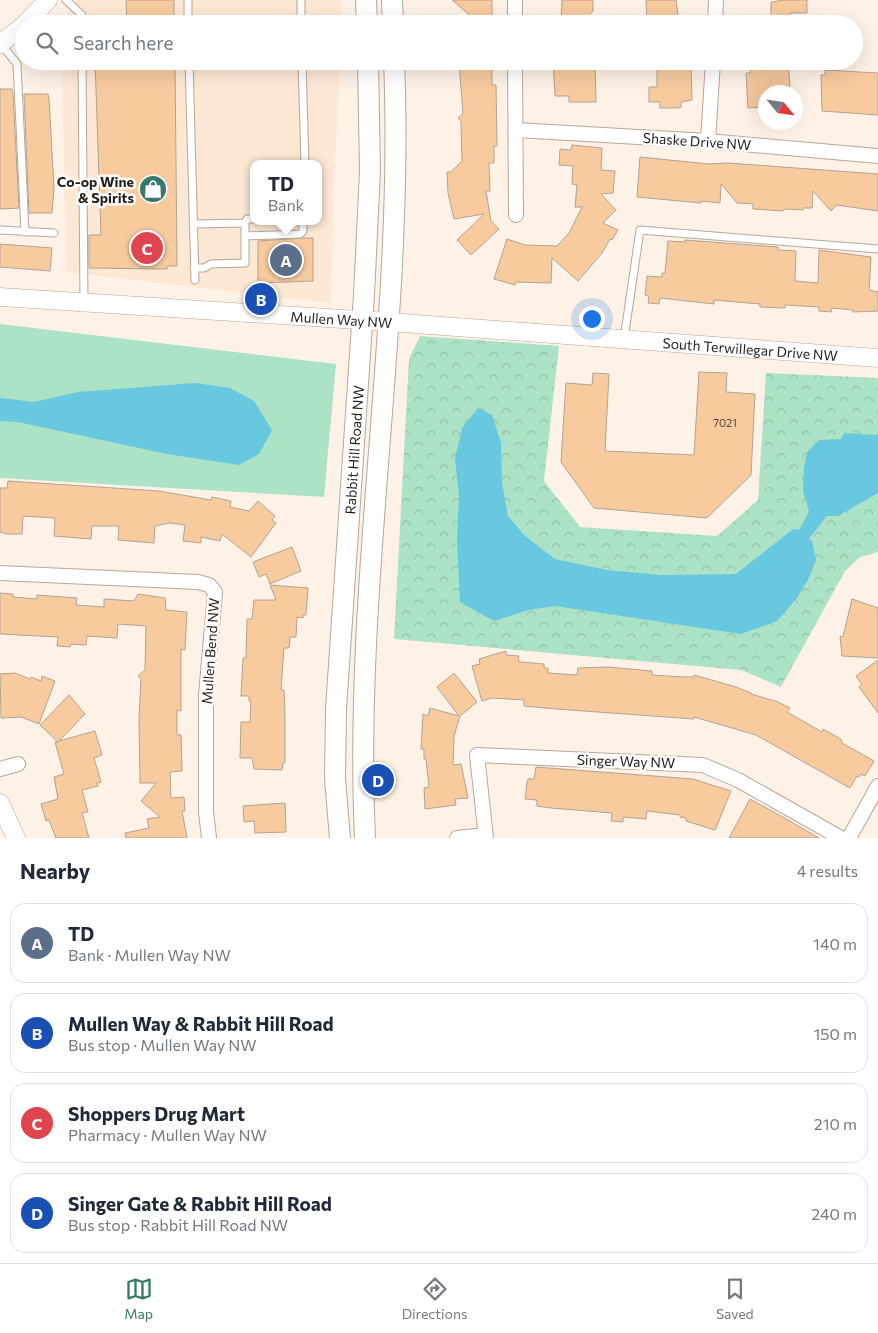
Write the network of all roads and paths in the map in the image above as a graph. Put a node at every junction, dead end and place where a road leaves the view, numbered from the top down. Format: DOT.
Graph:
graph roads {
  1 [pos="48,0"];
  2 [pos="66,0"];
  3 [pos="188,0"];
  4 [pos="301,0"];
  5 [pos="366,0"];
  6 [pos="392,0"];
  7 [pos="515,0"];
  8 [pos="716,0"];
  9 [pos="33,15"];
  10 [pos="82,15"];
  11 [pos="188,15"];
  12 [pos="301,15"];
  13 [pos="367,15"];
  14 [pos="393,15"];
  15 [pos="515,15"];
  16 [pos="715,15"];
  17 [pos="15,32"];
  18 [pos="1,44"];
  19 [pos="15,62"];
  20 [pos="17,70"];
  21 [pos="82,70"];
  22 [pos="189,70"];
  23 [pos="302,70"];
  24 [pos="368,70"];
  25 [pos="394,70"];
  26 [pos="515,70"];
  27 [pos="712,70"];
  28 [pos="516,130"];
  29 [pos="708,141"];
  30 [pos="878,156"];
  31 [pos="305,160"];
  32 [pos="516,215"];
  33 [pos="250,219"];
  34 [pos="245,223"];
  35 [pos="193,224"];
  36 [pos="303,225"];
  37 [pos="0,230"];
  38 [pos="25,232"];
  39 [pos="54,233"];
  40 [pos="245,236"];
  41 [pos="878,249"];
  42 [pos="194,268"];
  43 [pos="194,280"];
  44 [pos="0,297"];
  45 [pos="84,303"];
  46 [pos="362,322"];
  47 [pos="389,322"];
  48 [pos="624,340"];
  49 [pos="878,358"];
  50 [pos="0,573"];
  51 [pos="18,764"];
  52 [pos="0,769"];
  53 [pos="878,786"];
  54 [pos="0,803"];
  55 [pos="486,836"];
  56 [pos="16,838"];
  57 [pos="209,838"];
  58 [pos="340,838"];
  59 [pos="365,838"];
  60 [pos="457,838"];
  61 [pos="841,838"];
  62 [pos="849,838"];
  1 -- 9 [label="street"];
  2 -- 10 [label="lane"];
  3 -- 11 [label="lane"];
  4 -- 12 [label="lane"];
  5 -- 13 [label="main road"];
  6 -- 14 [label="main road"];
  7 -- 15 [label="street"];
  8 -- 16 [label="street"];
  17 -- 18 [label="street"];
  18 -- 19 [label="lane"];
  20 -- 38 [label="lane"];
  21 -- 45 [label="lane"];
  22 -- 35 [label="lane"];
  23 -- 31 [label="lane"];
  24 -- 46 [label="main road, Rabbit Hill Road NW"];
  25 -- 47 [label="main road, Rabbit Hill Road NW"];
  26 -- 28 [label="street"];
  27 -- 29 [label="street"];
  28 -- 29 [label="street, Shaske Drive NW"];
  28 -- 32 [label="street"];
  29 -- 30 [label="street, Shaske Drive NW"];
  33 -- 34 [label="lane"];
  34 -- 35 [label="lane"];
  34 -- 40 [label="lane"];
  35 -- 42 [label="lane"];
  36 -- 40 [label="lane"];
  37 -- 38 [label="lane"];
  38 -- 39 [label="lane"];
  40 -- 42 [label="lane"];
  41 -- 48 [label="lane"];
  42 -- 43 [label="lane"];
  44 -- 45 [label="street, Mullen Way NW"];
  45 -- 46 [label="street, Mullen Way NW"];
  46 -- 47 [label="street, Mullen Way NW"];
  46 -- 58 [label="main road, Rabbit Hill Road NW"];
  47 -- 48 [label="street, Mullen Way NW"];
  47 -- 59 [label="main road, Rabbit Hill Road NW"];
  48 -- 49 [label="street, South Terwillegar Drive NW"];
  50 -- 57 [label="street, Mullen Bend NW"];
  51 -- 52 [label="street"];
  53 -- 62 [label="street"];
  54 -- 56 [label="street"];
  55 -- 60 [label="street"];
  55 -- 61 [label="street, Singer Way NW"];
}
